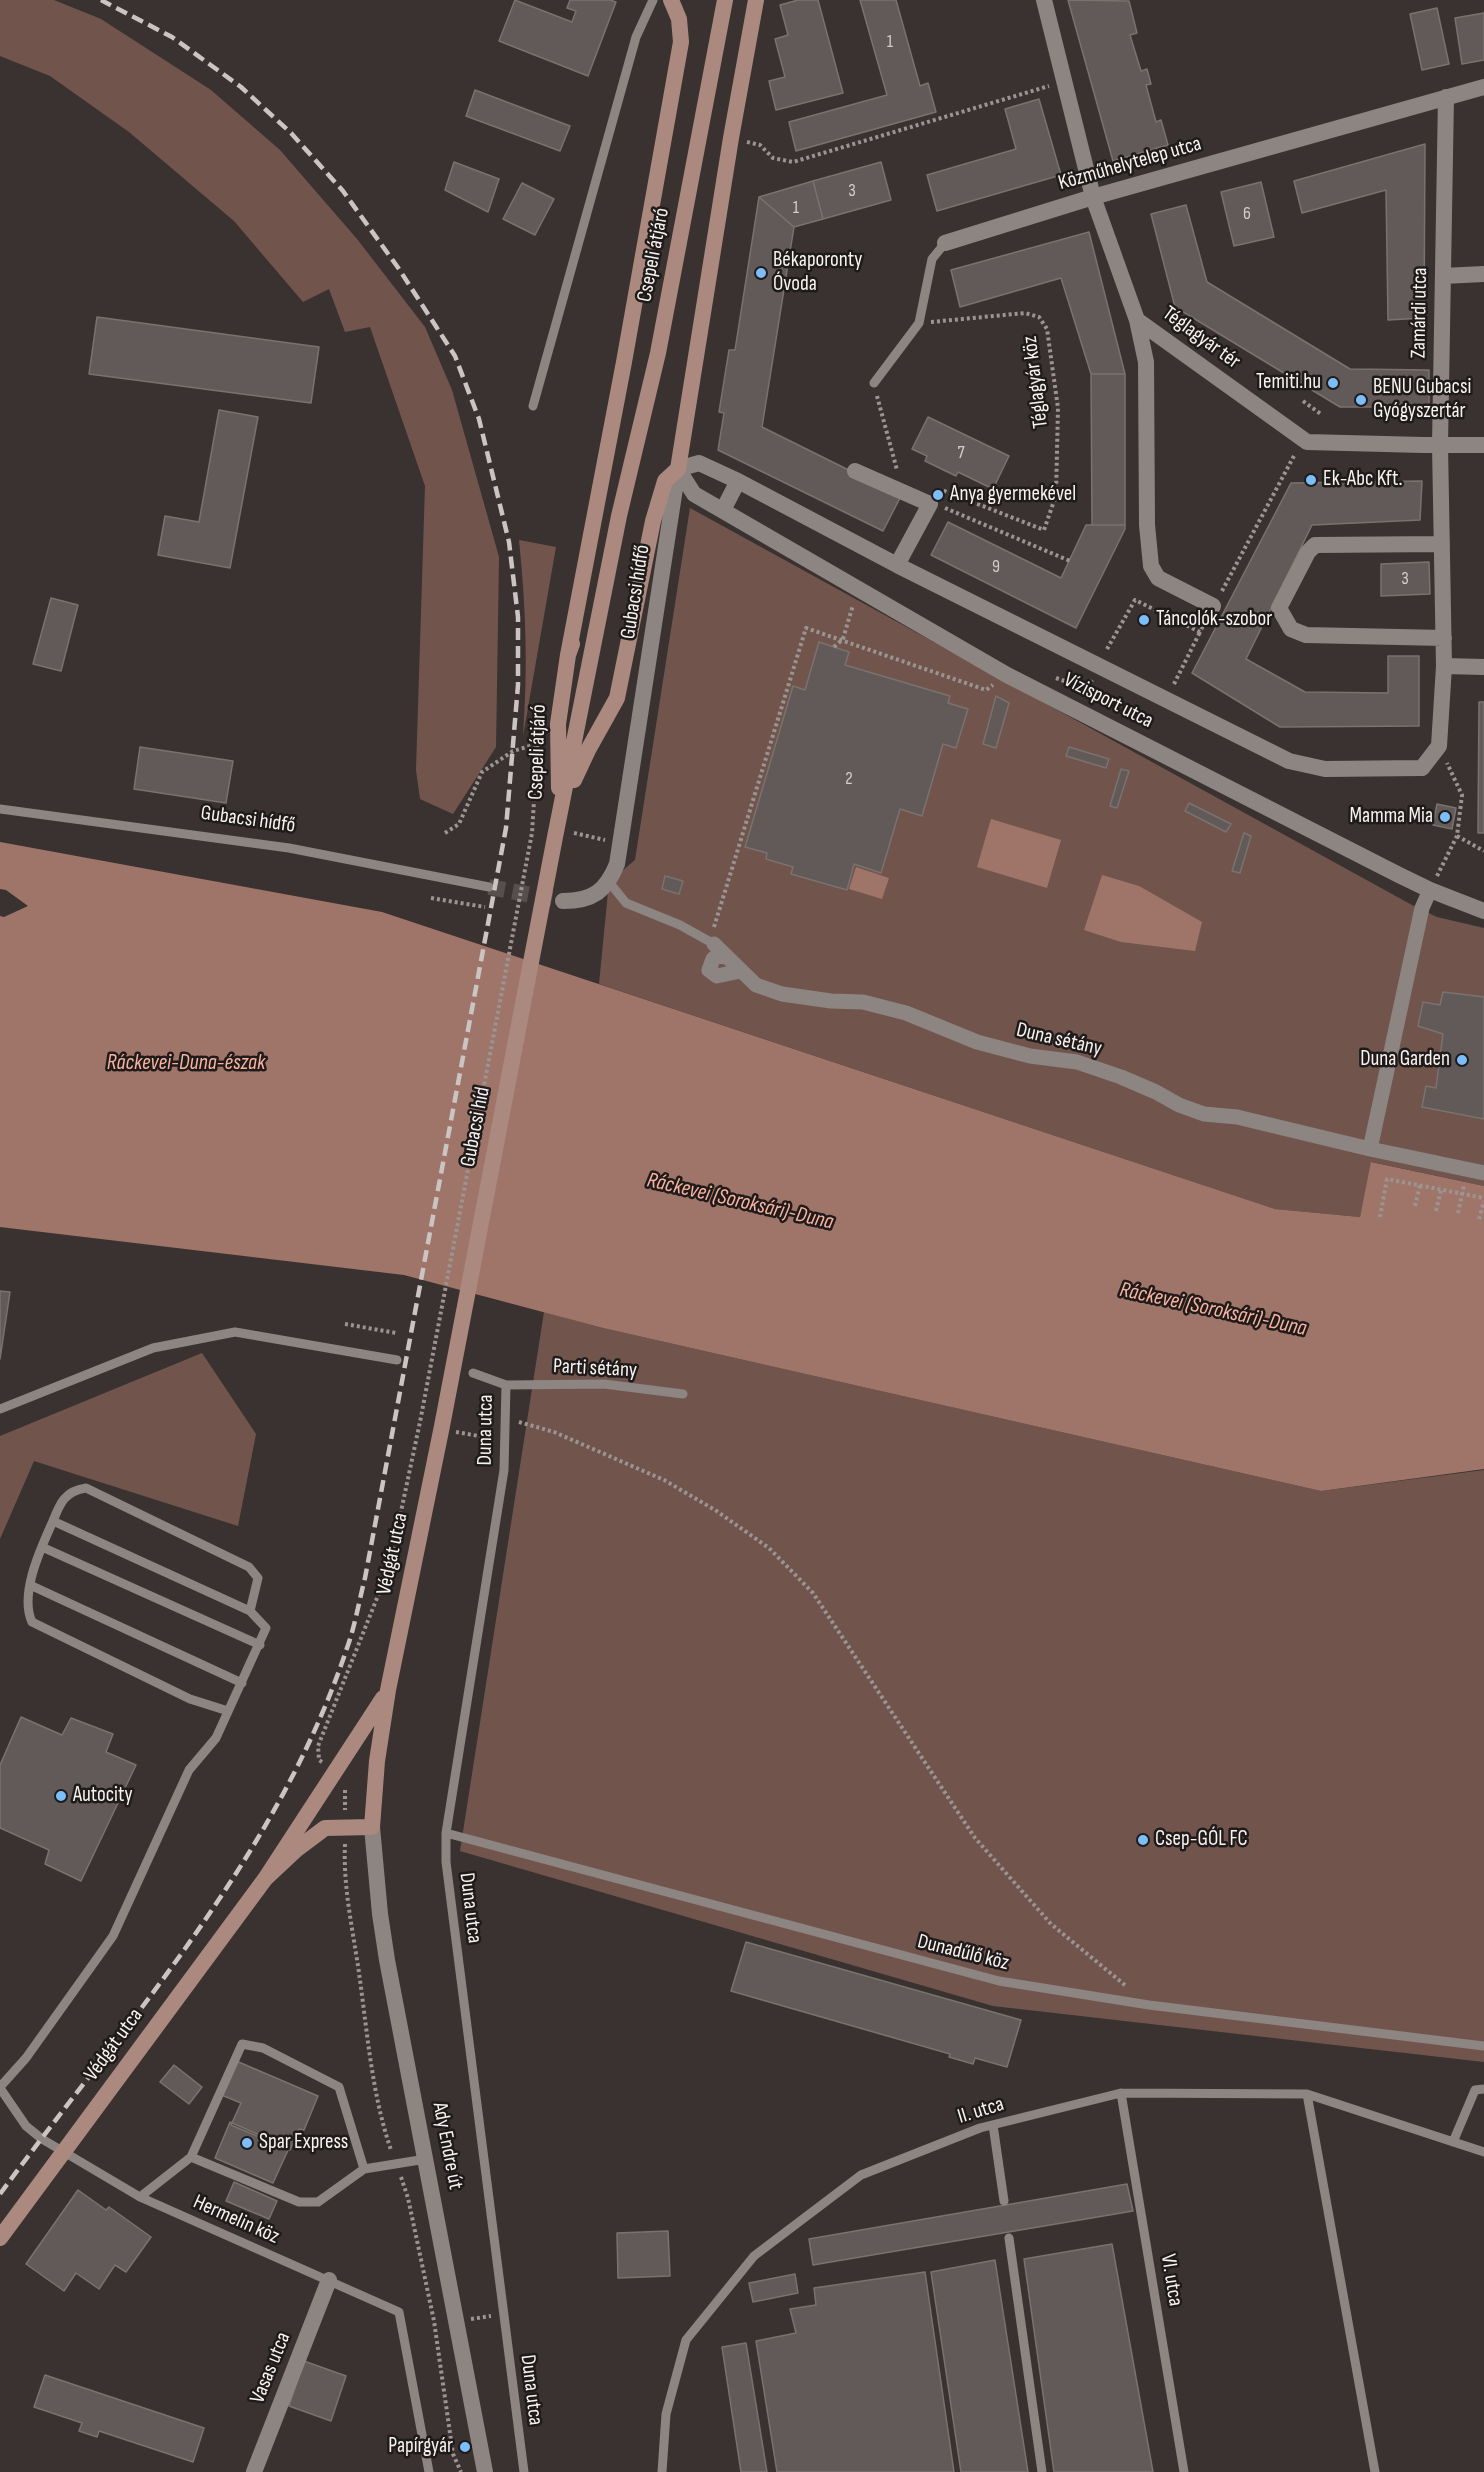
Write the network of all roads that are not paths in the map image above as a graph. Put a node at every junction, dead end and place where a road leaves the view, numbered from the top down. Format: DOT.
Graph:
graph roads {
  1 [pos="653,0"];
  2 [pos="671,0"];
  3 [pos="725,0"];
  4 [pos="756,0"];
  5 [pos="1044,0"];
  6 [pos="1484,87"];
  7 [pos="1446,97"];
  8 [pos="1094,197"];
  9 [pos="945,243"];
  10 [pos="1484,274"];
  11 [pos="1443,276"];
  12 [pos="1137,320"];
  13 [pos="874,383"];
  14 [pos="533,406"];
  15 [pos="1440,445"];
  16 [pos="1484,445"];
  17 [pos="678,469"];
  18 [pos="855,471"];
  19 [pos="738,481"];
  20 [pos="723,510"];
  21 [pos="619,516"];
  22 [pos="1442,544"];
  23 [pos="897,565"];
  24 [pos="1213,606"];
  25 [pos="1444,638"];
  26 [pos="568,655"];
  27 [pos="1444,666"];
  28 [pos="1484,667"];
  29 [pos="1439,746"];
  30 [pos="0,809"];
  31 [pos="559,818"];
  32 [pos="555,837"];
  33 [pos="609,882"];
  34 [pos="489,886"];
  35 [pos="1430,890"];
  36 [pos="563,901"];
  37 [pos="1484,910"];
  38 [pos="712,943"];
  39 [pos="726,957"];
  40 [pos="740,971"];
  41 [pos="1370,1149"];
  42 [pos="1484,1173"];
  43 [pos="396,1360"];
  44 [pos="473,1373"];
  45 [pos="506,1385"];
  46 [pos="683,1394"];
  47 [pos="0,1409"];
  48 [pos="442,1426"];
  49 [pos="52,1521"];
  50 [pos="42,1547"];
  51 [pos="30,1584"];
  52 [pos="250,1611"];
  53 [pos="260,1645"];
  54 [pos="242,1683"];
  55 [pos="388,1690"];
  56 [pos="228,1711"];
  57 [pos="372,1827"];
  58 [pos="446,1833"];
  59 [pos="265,1879"];
  60 [pos="1484,2046"];
  61 [pos="0,2087"];
  62 [pos="1484,2089"];
  63 [pos="1121,2093"];
  64 [pos="1307,2094"];
  65 [pos="993,2125"];
  66 [pos="1453,2142"];
  67 [pos="63,2151"];
  68 [pos="1484,2152"];
  69 [pos="191,2157"];
  70 [pos="426,2159"];
  71 [pos="364,2169"];
  72 [pos="140,2197"];
  73 [pos="1004,2201"];
  74 [pos="0,2238"];
  75 [pos="1009,2238"];
  76 [pos="329,2280"];
  77 [pos="254,2472"];
  78 [pos="429,2472"];
  79 [pos="485,2472"];
  80 [pos="524,2472"];
  81 [pos="662,2472"];
  82 [pos="1042,2472"];
  83 [pos="1184,2472"];
  84 [pos="1375,2472"];
  1 -- 14 [label="lane"];
  2 -- 26 [label="main road"];
  3 -- 21 [label="main road, Csepeli átjáró"];
  4 -- 17 [label="main road"];
  5 -- 8 [label="street, Téglagyár tér"];
  6 -- 7 [label="street, Közműhelytelep utca"];
  7 -- 8 [label="street, Közműhelytelep utca"];
  7 -- 11 [label="street, Zamárdi utca"];
  8 -- 9 [label="street, Közműhelytelep utca"];
  8 -- 12 [label="street, Téglagyár tér"];
  9 -- 13 [label="lane, Közműhelytelep utca"];
  10 -- 11 [label="street"];
  11 -- 15 [label="street, Zamárdi utca"];
  12 -- 15 [label="street, Téglagyár tér"];
  12 -- 24 [label="street, Téglagyár tér"];
  15 -- 16 [label="street, Téglagyár tér"];
  15 -- 22 [label="street, Zamárdi utca"];
  17 -- 19 [label="street, Vízisport utca"];
  17 -- 20 [label="street, Vízisport utca"];
  17 -- 31 [label="main road"];
  17 -- 33 [label="street, Gubacsi hídfő"];
  18 -- 23 [label="street"];
  19 -- 20 [label="street"];
  19 -- 23 [label="street, Vízisport utca"];
  20 -- 35 [label="street, Vízisport utca"];
  21 -- 26 [label="main road, Csepeli átjáró"];
  21 -- 31 [label="main road, Csepeli átjáró"];
  22 -- 25 [label="street, Zamárdi utca"];
  22 -- 25 [label="street"];
  23 -- 29 [label="street, Vízisport utca"];
  25 -- 27 [label="street, Zamárdi utca"];
  26 -- 31 [label="main road, Csepeli átjáró"];
  27 -- 28 [label="street"];
  27 -- 29 [label="street, Zamárdi utca"];
  30 -- 34 [label="lane, Gubacsi hídfő"];
  31 -- 32 [label="main road, Csepeli átjáró"];
  32 -- 48 [label="main road, Gubacsi híd"];
  33 -- 36 [label="street"];
  33 -- 38 [label="lane"];
  35 -- 37 [label="street, Vízisport utca"];
  35 -- 41 [label="street"];
  38 -- 39 [label="street, Duna sétány"];
  39 -- 40 [label="street, Duna sétány"];
  39 -- 40 [label="street"];
  40 -- 41 [label="street, Duna sétány"];
  41 -- 42 [label="street, Duna sétány"];
  43 -- 47 [label="lane"];
  44 -- 45 [label="lane, Duna utca"];
  45 -- 46 [label="lane, Parti sétány"];
  45 -- 58 [label="lane, Duna utca"];
  48 -- 55 [label="main road, Védgát utca"];
  49 -- 50 [label="lane"];
  49 -- 52 [label="lane"];
  49 -- 52 [label="lane"];
  50 -- 51 [label="lane"];
  50 -- 53 [label="lane"];
  51 -- 54 [label="lane"];
  51 -- 56 [label="lane"];
  52 -- 53 [label="lane"];
  53 -- 54 [label="lane"];
  54 -- 56 [label="lane"];
  55 -- 57 [label="main road, Védgát utca"];
  55 -- 59 [label="main road, Védgát utca"];
  56 -- 61 [label="lane"];
  57 -- 59 [label="main road, Védgát utca"];
  57 -- 70 [label="street, Ady Endre út"];
  58 -- 60 [label="lane, Dunadűlő köz"];
  58 -- 80 [label="lane, Duna utca"];
  59 -- 67 [label="main road, Védgát utca"];
  61 -- 67 [label="lane, Hermelin köz"];
  62 -- 66 [label="lane"];
  63 -- 64 [label="lane, II. utca"];
  63 -- 65 [label="lane, II. utca"];
  63 -- 83 [label="lane, VI. utca"];
  64 -- 66 [label="lane, II. utca"];
  64 -- 84 [label="lane"];
  65 -- 73 [label="lane"];
  65 -- 81 [label="lane, II. utca"];
  66 -- 68 [label="lane, II. utca"];
  67 -- 72 [label="lane, Hermelin köz"];
  67 -- 74 [label="main road, Védgát utca"];
  69 -- 71 [label="lane"];
  69 -- 71 [label="lane"];
  69 -- 72 [label="lane"];
  70 -- 71 [label="lane"];
  70 -- 79 [label="street, Ady Endre út"];
  72 -- 76 [label="lane, Hermelin köz"];
  75 -- 82 [label="lane"];
  76 -- 77 [label="street, Vasas utca"];
  76 -- 78 [label="lane, Hermelin köz"];
}
